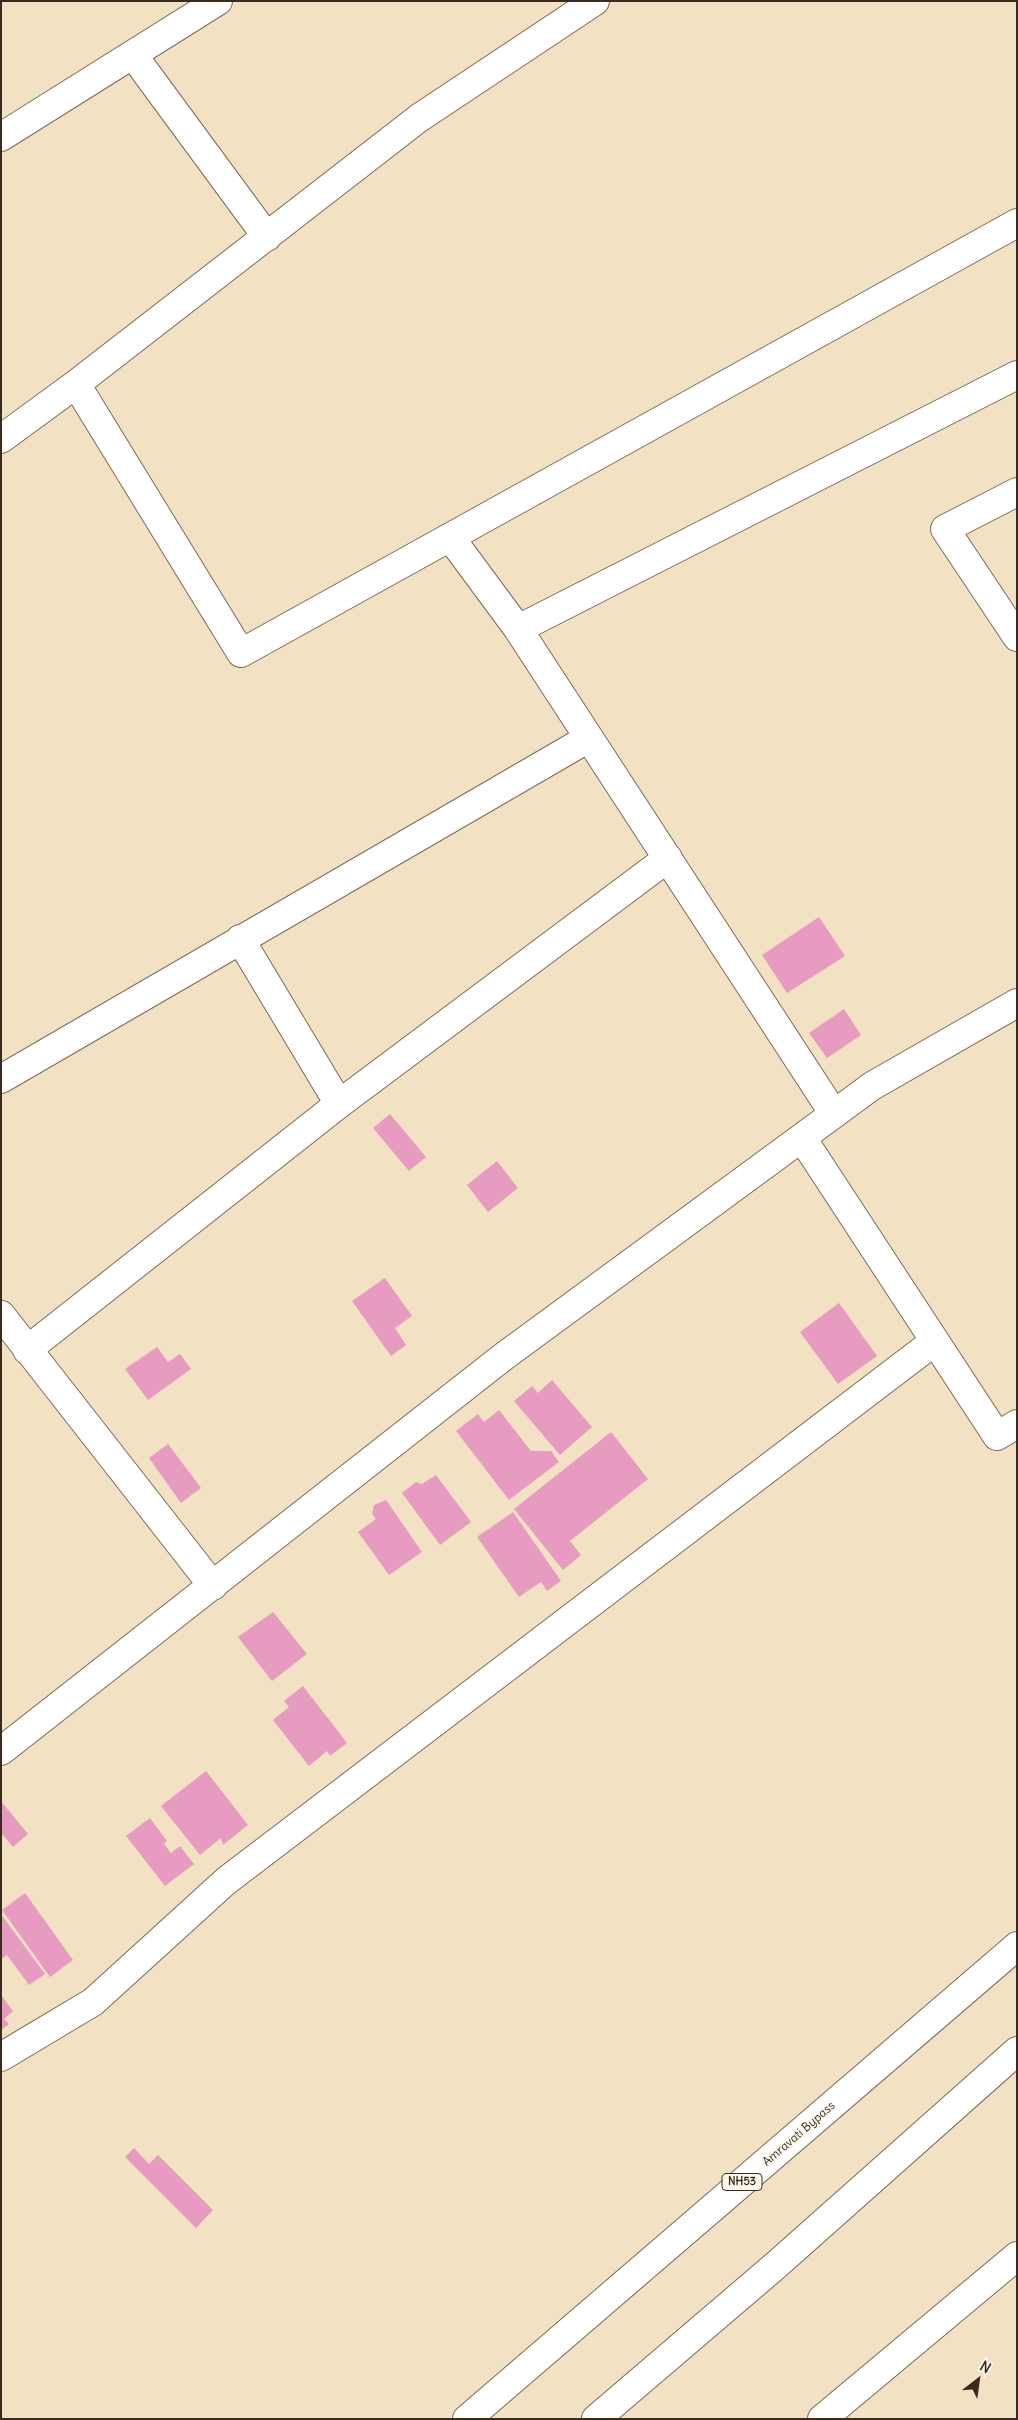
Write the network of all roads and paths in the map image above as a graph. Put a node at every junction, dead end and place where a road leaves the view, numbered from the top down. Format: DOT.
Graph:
graph roads {
  1 [pos="218,1"];
  2 [pos="595,1"];
  3 [pos="133,55"];
  4 [pos="1,137"];
  5 [pos="1017,223"];
  6 [pos="267,237"];
  7 [pos="1017,375"];
  8 [pos="76,384"];
  9 [pos="1,439"];
  10 [pos="1017,492"];
  11 [pos="450,537"];
  12 [pos="518,628"];
  13 [pos="1017,637"];
  14 [pos="589,738"];
  15 [pos="668,858"];
  16 [pos="240,939"];
  17 [pos="1017,1003"];
  18 [pos="1,1079"];
  19 [pos="339,1104"];
  20 [pos="834,1114"];
  21 [pos="802,1138"];
  22 [pos="1,1315"];
  23 [pos="935,1342"];
  24 [pos="26,1350"];
  25 [pos="1017,1424"];
  26 [pos="213,1586"];
  27 [pos="1,1751"];
  28 [pos="1017,1946"];
  29 [pos="1017,2051"];
  30 [pos="1,2057"];
  31 [pos="1017,2256"];
  32 [pos="467,2419"];
  33 [pos="596,2419"];
  34 [pos="822,2419"];
  1 -- 3 [label="main road"];
  2 -- 6 [label="main road"];
  3 -- 4 [label="main road"];
  3 -- 6 [label="main road"];
  5 -- 11 [label="main road"];
  6 -- 8 [label="main road"];
  7 -- 12 [label="main road"];
  8 -- 9 [label="main road"];
  8 -- 11 [label="main road"];
  10 -- 13 [label="main road"];
  11 -- 12 [label="main road"];
  12 -- 14 [label="main road"];
  14 -- 15 [label="main road"];
  14 -- 16 [label="main road"];
  15 -- 19 [label="main road"];
  15 -- 20 [label="main road"];
  16 -- 18 [label="main road"];
  16 -- 19 [label="main road"];
  17 -- 20 [label="main road"];
  19 -- 24 [label="main road"];
  20 -- 21 [label="main road"];
  21 -- 23 [label="main road"];
  21 -- 26 [label="main road"];
  22 -- 24 [label="main road"];
  23 -- 25 [label="main road"];
  23 -- 30 [label="main road"];
  24 -- 26 [label="main road"];
  26 -- 27 [label="main road"];
  28 -- 32 [label="main road, Amravati Bypass / NH53"];
  29 -- 33 [label="main road"];
  31 -- 34 [label="main road"];
}
